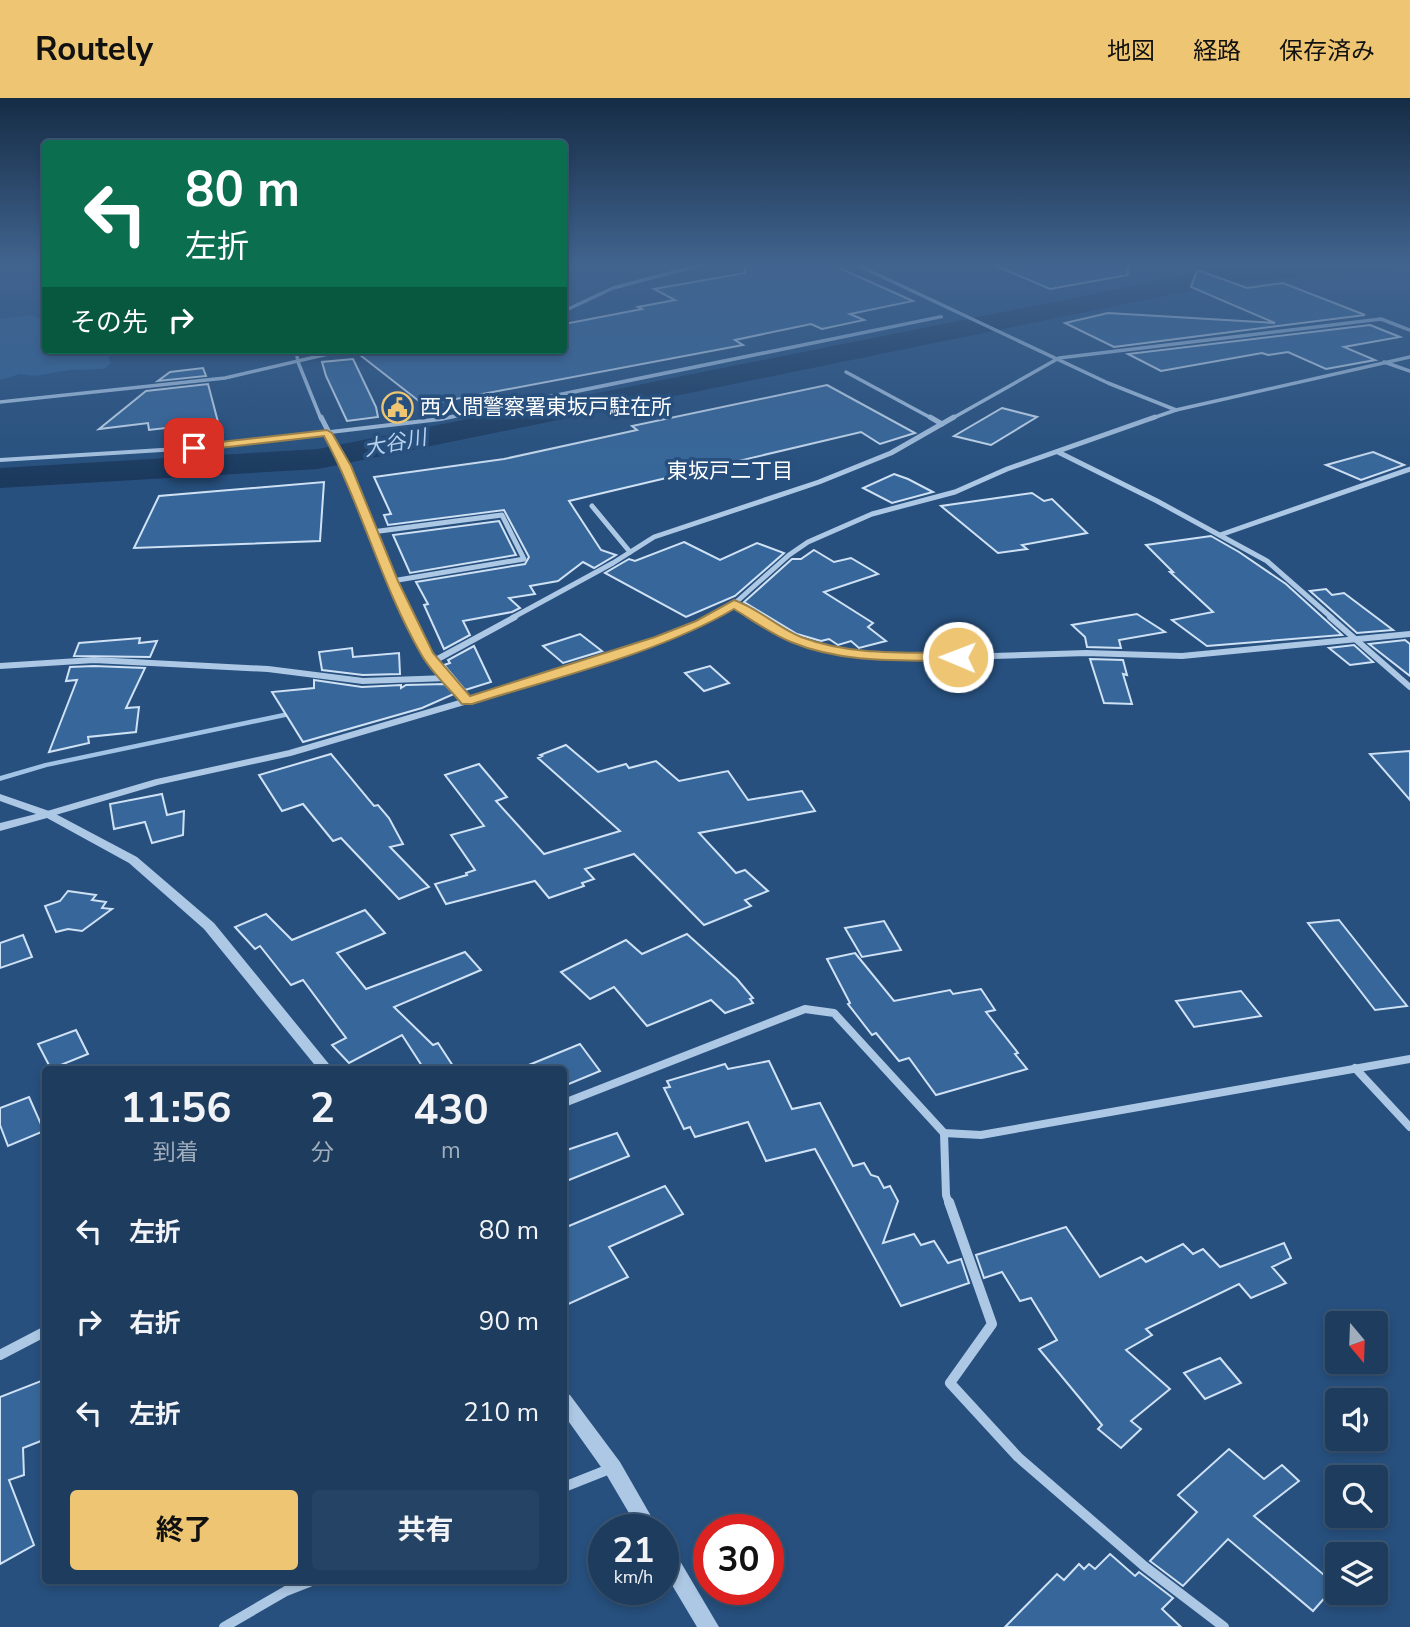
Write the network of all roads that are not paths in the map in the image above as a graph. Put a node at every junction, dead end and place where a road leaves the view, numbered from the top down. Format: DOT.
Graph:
graph roads {
  1 [pos="856,334"];
  2 [pos="1009,334"];
  3 [pos="1254,334"];
  4 [pos="297,354"];
  5 [pos="324,354"];
  6 [pos="1410,356"];
  7 [pos="1059,358"];
  8 [pos="298,362"];
  9 [pos="1384,362"];
  10 [pos="1410,371"];
  11 [pos="846,372"];
  12 [pos="0,402"];
  13 [pos="1176,410"];
  14 [pos="942,424"];
  15 [pos="327,433"];
  16 [pos="1058,452"];
  17 [pos="0,460"];
  18 [pos="1410,469"];
  19 [pos="592,506"];
  20 [pos="372,533"];
  21 [pos="1220,535"];
  22 [pos="630,552"];
  23 [pos="392,581"];
  24 [pos="734,604"];
  25 [pos="1410,635"];
  26 [pos="1357,641"];
  27 [pos="434,662"];
  28 [pos="0,666"];
  29 [pos="1410,675"];
  30 [pos="1397,676"];
  31 [pos="448,678"];
  32 [pos="1410,687"];
  33 [pos="467,701"];
  34 [pos="0,797"];
  35 [pos="48,814"];
  36 [pos="0,827"];
  37 [pos="1410,1059"];
  38 [pos="324,1066"];
  39 [pos="1355,1068"];
  40 [pos="567,1102"];
  41 [pos="1410,1127"];
  42 [pos="944,1133"];
  43 [pos="42,1333"];
  44 [pos="0,1355"];
  45 [pos="567,1405"];
  46 [pos="613,1468"];
  47 [pos="567,1486"];
  48 [pos="640,1514"];
  49 [pos="679,1577"];
  50 [pos="304,1584"];
  51 [pos="223,1627"];
  52 [pos="709,1627"];
  53 [pos="1224,1627"];
  1 -- 15 [label="street"];
  2 -- 7 [label="street"];
  3 -- 7 [label="street"];
  4 -- 8 [label="street"];
  5 -- 8 [label="street"];
  6 -- 9 [label="street"];
  7 -- 13 [label="street"];
  7 -- 14 [label="street"];
  8 -- 12 [label="street"];
  8 -- 15 [label="street"];
  9 -- 10 [label="street"];
  9 -- 13 [label="street"];
  11 -- 14 [label="street"];
  13 -- 16 [label="street"];
  14 -- 22 [label="street"];
  15 -- 17 [label="street"];
  15 -- 20 [label="street"];
  16 -- 21 [label="street"];
  16 -- 24 [label="street"];
  18 -- 21 [label="street"];
  19 -- 22 [label="street"];
  20 -- 23 [label="street"];
  20 -- 23 [label="street"];
  21 -- 26 [label="street"];
  22 -- 27 [label="street"];
  23 -- 27 [label="street"];
  24 -- 26 [label="street"];
  24 -- 33 [label="street"];
  25 -- 26 [label="street"];
  26 -- 30 [label="street"];
  27 -- 31 [label="street"];
  28 -- 31 [label="street"];
  29 -- 30 [label="street"];
  30 -- 32 [label="street"];
  31 -- 33 [label="street"];
  33 -- 35 [label="street"];
  34 -- 35 [label="street"];
  35 -- 36 [label="street"];
  35 -- 38 [label="street"];
  37 -- 39 [label="street"];
  39 -- 41 [label="street"];
  39 -- 42 [label="street"];
  40 -- 42 [label="street"];
  42 -- 53 [label="street"];
  43 -- 44 [label="street"];
  45 -- 46 [label="street"];
  46 -- 47 [label="street"];
  46 -- 48 [label="street"];
  49 -- 52 [label="street"];
  50 -- 51 [label="street"];
}
